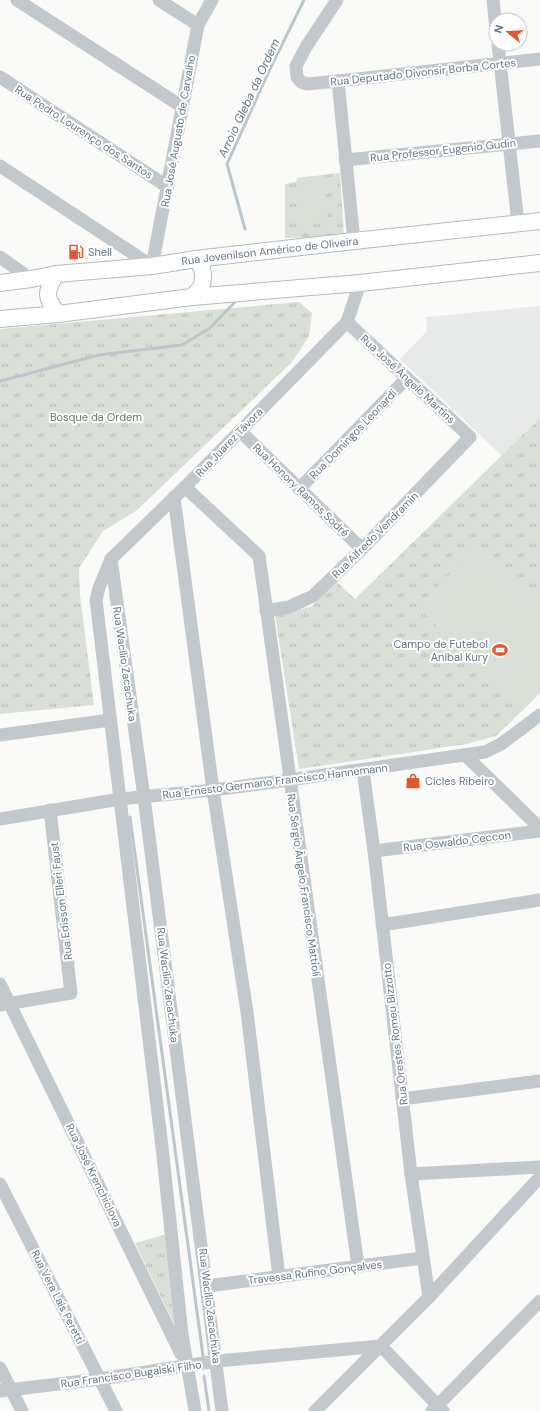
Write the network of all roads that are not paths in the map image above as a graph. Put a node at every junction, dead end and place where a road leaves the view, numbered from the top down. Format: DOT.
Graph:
graph roads {
  1 [pos="17,0"];
  2 [pos="159,0"];
  3 [pos="212,0"];
  4 [pos="337,0"];
  5 [pos="493,0"];
  6 [pos="494,12"];
  7 [pos="198,25"];
  8 [pos="499,52"];
  9 [pos="540,59"];
  10 [pos="500,63"];
  11 [pos="0,77"];
  12 [pos="338,82"];
  13 [pos="181,106"];
  14 [pos="540,140"];
  15 [pos="509,144"];
  16 [pos="346,160"];
  17 [pos="0,166"];
  18 [pos="168,187"];
  19 [pos="540,221"];
  20 [pos="518,223"];
  21 [pos="354,241"];
  22 [pos="0,257"];
  23 [pos="196,259"];
  24 [pos="540,263"];
  25 [pos="152,266"];
  26 [pos="56,274"];
  27 [pos="31,280"];
  28 [pos="0,283"];
  29 [pos="360,283"];
  30 [pos="192,297"];
  31 [pos="58,314"];
  32 [pos="0,319"];
  33 [pos="347,322"];
  34 [pos="407,378"];
  35 [pos="240,431"];
  36 [pos="470,437"];
  37 [pos="185,487"];
  38 [pos="299,489"];
  39 [pos="174,497"];
  40 [pos="362,549"];
  41 [pos="111,559"];
  42 [pos="96,600"];
  43 [pos="266,611"];
  44 [pos="540,715"];
  45 [pos="110,720"];
  46 [pos="0,735"];
  47 [pos="465,755"];
  48 [pos="363,770"];
  49 [pos="289,780"];
  50 [pos="213,790"];
  51 [pos="144,797"];
  52 [pos="120,799"];
  53 [pos="50,810"];
  54 [pos="0,819"];
  55 [pos="540,829"];
  56 [pos="374,851"];
  57 [pos="540,900"];
  58 [pos="382,925"];
  59 [pos="0,984"];
  60 [pos="5,1004"];
  61 [pos="540,1081"];
  62 [pos="402,1099"];
  63 [pos="540,1167"];
  64 [pos="411,1174"];
  65 [pos="540,1177"];
  66 [pos="0,1184"];
  67 [pos="422,1258"];
  68 [pos="358,1266"];
  69 [pos="279,1277"];
  70 [pos="207,1286"];
  71 [pos="429,1297"];
  72 [pos="540,1301"];
  73 [pos="381,1346"];
  74 [pos="217,1361"];
  75 [pos="188,1366"];
  76 [pos="0,1368"];
  77 [pos="100,1379"];
  78 [pos="5,1391"];
  79 [pos="437,1409"];
  80 [pos="22,1411"];
  81 [pos="116,1411"];
  82 [pos="195,1411"];
  83 [pos="222,1411"];
  84 [pos="315,1411"];
  1 -- 13 [label="street"];
  2 -- 7 [label="street"];
  3 -- 7 [label="street, Rua José Augusto de Carvalho"];
  4 -- 12 [label="street, Rua Deputado Divonsir Borba Cortes"];
  5 -- 6 [label="street"];
  7 -- 13 [label="street, Rua José Augusto de Carvalho"];
  8 -- 10 [label="street"];
  9 -- 10 [label="street, Rua Deputado Divonsir Borba Cortes"];
  10 -- 12 [label="street, Rua Deputado Divonsir Borba Cortes"];
  10 -- 15 [label="street"];
  11 -- 18 [label="street, Rua Pedro Lourenço dos Santos"];
  12 -- 16 [label="street"];
  13 -- 18 [label="street, Rua José Augusto de Carvalho"];
  14 -- 15 [label="street, Rua Professor Eugenio Gudin"];
  15 -- 16 [label="street, Rua Professor Eugenio Gudin"];
  15 -- 20 [label="street"];
  16 -- 21 [label="street"];
  17 -- 25 [label="street"];
  18 -- 25 [label="street, Rua José Augusto de Carvalho"];
  19 -- 20 [label="main road, Rua Jovenilson Américo de Oliveira"];
  20 -- 21 [label="main road, Rua Jovenilson Américo de Oliveira"];
  21 -- 23 [label="main road, Rua Jovenilson Américo de Oliveira"];
  22 -- 27 [label="street"];
  23 -- 25 [label="main road, Rua Jovenilson Américo de Oliveira"];
  23 -- 30 [label="main road"];
  24 -- 29 [label="main road"];
  25 -- 26 [label="main road, Rua Jovenilson Américo de Oliveira"];
  26 -- 27 [label="main road, Rua Jovenilson Américo de Oliveira"];
  26 -- 31 [label="main road"];
  27 -- 28 [label="main road, Rua Jovenilson Américo de Oliveira"];
  29 -- 30 [label="main road"];
  29 -- 33 [label="street, Rua Juarez Távora"];
  30 -- 31 [label="main road"];
  31 -- 32 [label="main road"];
  33 -- 34 [label="street, Rua José Ângelo Martins"];
  33 -- 35 [label="street, Rua Juarez Távora"];
  34 -- 36 [label="street, Rua José Ângelo Martins"];
  34 -- 38 [label="street, Rua Domingos Leonardi"];
  35 -- 37 [label="street, Rua Juarez Távora"];
  35 -- 38 [label="street, Rua Honory Ramos Sodré"];
  36 -- 40 [label="street, Rua Alfredo Vendramin"];
  37 -- 39 [label="street, Rua Juarez Távora"];
  37 -- 43 [label="street, Rua Sérgio Ângelo Francisco Mattioli"];
  38 -- 40 [label="street, Rua Honory Ramos Sodré"];
  39 -- 41 [label="street, Rua Juarez Távora"];
  39 -- 50 [label="street"];
  40 -- 43 [label="street, Rua Alfredo Vendramin"];
  41 -- 42 [label="street, Rua Juarez Távora"];
  41 -- 51 [label="street, Rua Wacílio Zacachuka"];
  42 -- 45 [label="street, Rua Wacílio Zacachuka"];
  43 -- 49 [label="street, Rua Sérgio Ângelo Francisco Mattioli"];
  44 -- 47 [label="street, Rua Ernesto Germano Francisco Hannemann"];
  45 -- 46 [label="street"];
  45 -- 52 [label="street, Rua Wacílio Zacachuka"];
  47 -- 48 [label="street, Rua Ernesto Germano Francisco Hannemann"];
  47 -- 55 [label="street"];
  48 -- 49 [label="street, Rua Ernesto Germano Francisco Hannemann"];
  48 -- 56 [label="street, Rua Orestes Romeu Bizzotto"];
  49 -- 50 [label="street, Rua Ernesto Germano Francisco Hannemann"];
  49 -- 68 [label="street, Rua Sérgio Ângelo Francisco Mattioli"];
  50 -- 51 [label="street, Rua Ernesto Germano Francisco Hannemann"];
  50 -- 69 [label="street"];
  51 -- 52 [label="street, Rua Ernesto Germano Francisco Hannemann"];
  51 -- 70 [label="street, Rua Wacílio Zacachuka"];
  52 -- 53 [label="street, Rua Ernesto Germano Francisco Hannemann"];
  52 -- 75 [label="street, Rua Wacílio Zacachuka"];
  53 -- 54 [label="street, Rua Ernesto Germano Francisco Hannemann"];
  53 -- 60 [label="street, Rua Edisson Elleri Faust"];
  55 -- 56 [label="street, Rua Oswaldo Ceccon"];
  56 -- 58 [label="street, Rua Orestes Romeu Bizzotto"];
  57 -- 58 [label="street"];
  58 -- 62 [label="street, Rua Orestes Romeu Bizzotto"];
  59 -- 60 [label="street, Rua José Krenchiclova"];
  60 -- 75 [label="street, Rua José Krenchiclova"];
  61 -- 62 [label="street"];
  62 -- 64 [label="street, Rua Orestes Romeu Bizzotto"];
  63 -- 64 [label="street"];
  64 -- 67 [label="street, Rua Orestes Romeu Bizzotto"];
  65 -- 71 [label="street"];
  66 -- 77 [label="street, Rua Vera Laís Peretti"];
  67 -- 68 [label="street, Travessa Rufino Gonçalves"];
  67 -- 71 [label="street, Rua Orestes Romeu Bizzotto"];
  68 -- 69 [label="street, Travessa Rufino Gonçalves"];
  69 -- 70 [label="street, Travessa Rufino Gonçalves"];
  70 -- 74 [label="street, Rua Wacílio Zacachuka"];
  71 -- 73 [label="street"];
  72 -- 79 [label="street"];
  73 -- 74 [label="street, Rua Francisco Bugalski Filho"];
  73 -- 79 [label="street"];
  73 -- 84 [label="street"];
  74 -- 75 [label="street, Rua Francisco Bugalski Filho"];
  74 -- 83 [label="street, Rua Wacílio Zacachuka"];
  75 -- 77 [label="street, Rua Francisco Bugalski Filho"];
  75 -- 82 [label="street, Rua Wacílio Zacachuka"];
  76 -- 78 [label="street"];
  77 -- 78 [label="street, Rua Francisco Bugalski Filho"];
  77 -- 81 [label="street, Rua Vera Laís Peretti"];
  78 -- 80 [label="street"];
}
